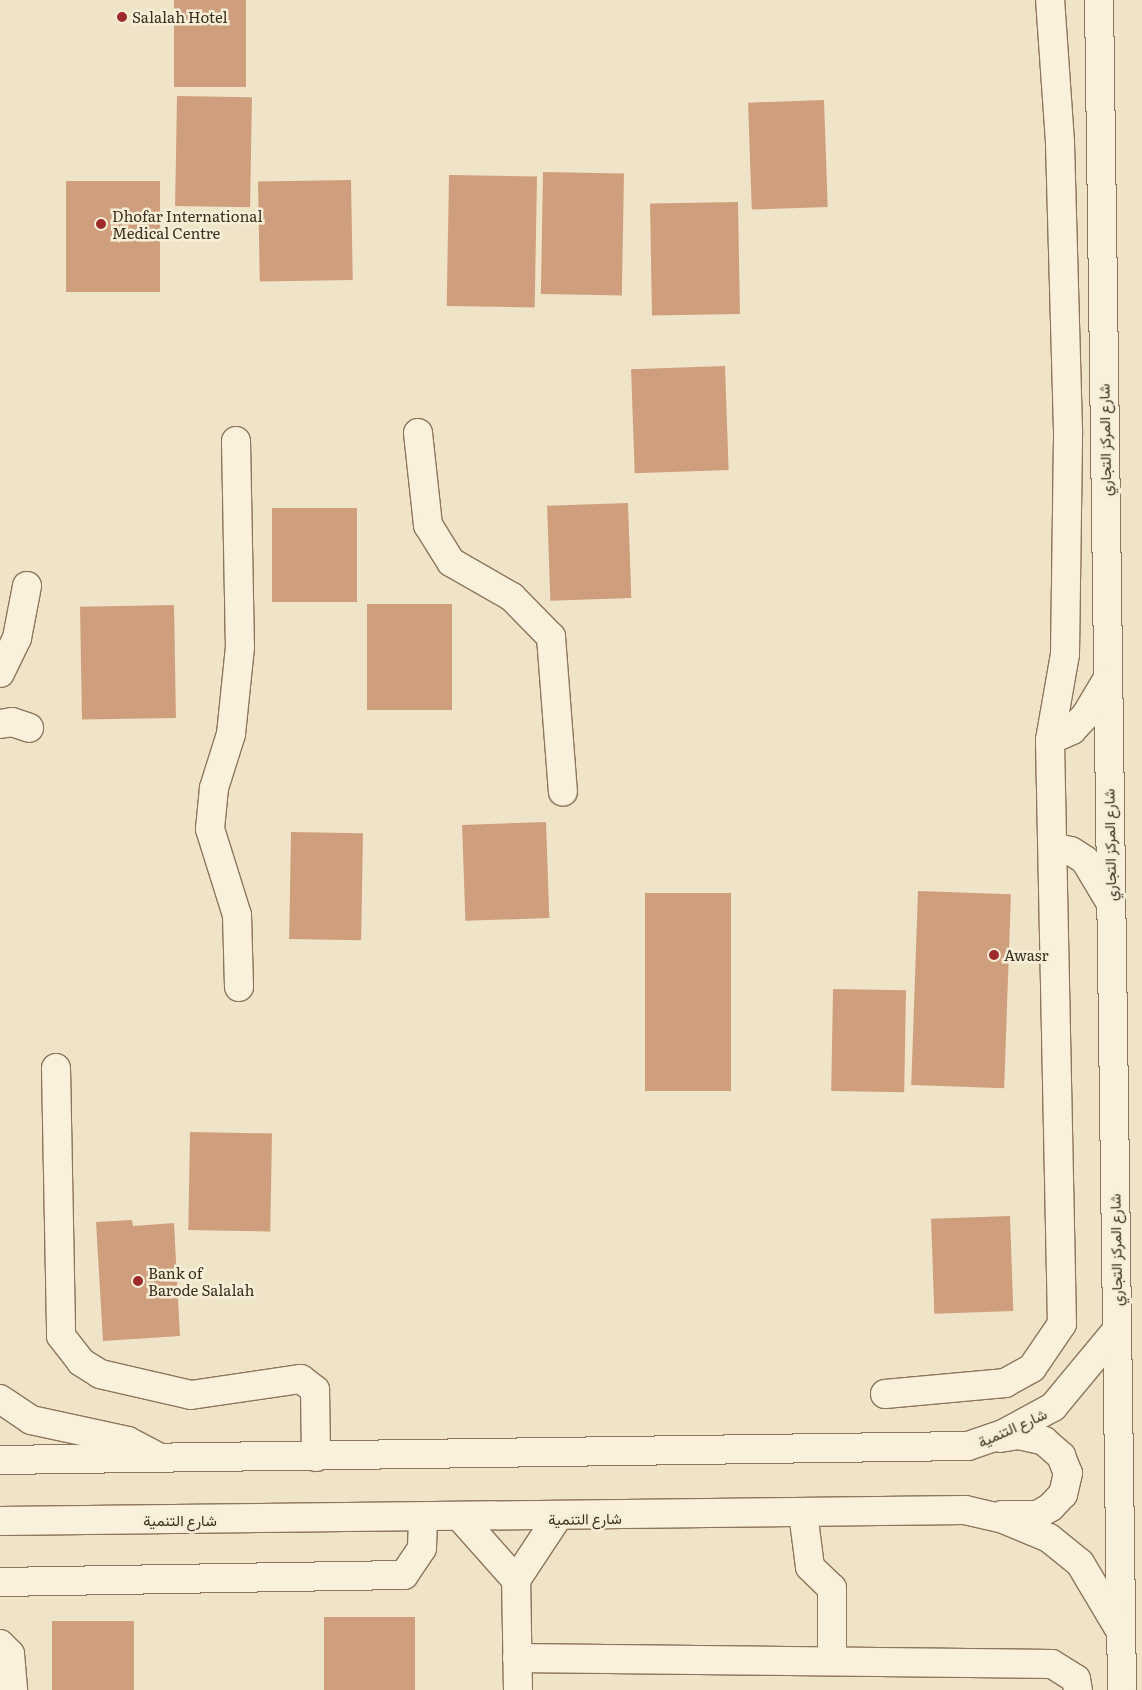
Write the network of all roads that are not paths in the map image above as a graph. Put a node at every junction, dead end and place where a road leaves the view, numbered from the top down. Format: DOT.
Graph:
graph roads {
  1 [pos="1050,0"];
  2 [pos="1098,0"];
  3 [pos="418,433"];
  4 [pos="236,441"];
  5 [pos="27,586"];
  6 [pos="0,673"];
  7 [pos="1108,678"];
  8 [pos="0,724"];
  9 [pos="30,728"];
  10 [pos="1050,740"];
  11 [pos="563,792"];
  12 [pos="1053,847"];
  13 [pos="1110,902"];
  14 [pos="240,987"];
  15 [pos="56,1068"];
  16 [pos="1116,1330"];
  17 [pos="885,1394"];
  18 [pos="0,1399"];
  19 [pos="992,1439"];
  20 [pos="316,1457"];
  21 [pos="0,1460"];
  22 [pos="161,1460"];
  23 [pos="804,1513"];
  24 [pos="988,1514"];
  25 [pos="423,1518"];
  26 [pos="460,1518"];
  27 [pos="557,1518"];
  28 [pos="0,1521"];
  29 [pos="516,1580"];
  30 [pos="0,1582"];
  31 [pos="1119,1628"];
  32 [pos="0,1644"];
  33 [pos="517,1658"];
  34 [pos="832,1662"];
  35 [pos="13,1690"];
  36 [pos="518,1690"];
  37 [pos="1078,1690"];
  38 [pos="1122,1690"];
  1 -- 10 [label="street"];
  2 -- 7 [label="street, شارع المركز التجاري"];
  3 -- 11 [label="street"];
  4 -- 14 [label="street"];
  5 -- 6 [label="street"];
  7 -- 10 [label="street"];
  7 -- 13 [label="street, شارع المركز التجاري"];
  8 -- 9 [label="street"];
  10 -- 12 [label="street"];
  12 -- 13 [label="street"];
  12 -- 17 [label="street"];
  13 -- 16 [label="street, شارع المركز التجاري"];
  15 -- 20 [label="street"];
  16 -- 19 [label="street, شارع التنمية"];
  16 -- 31 [label="street, شارع المركز التجاري"];
  18 -- 22 [label="street"];
  19 -- 20 [label="street, شارع التنمية"];
  19 -- 24 [label="street"];
  20 -- 22 [label="street, شارع التنمية"];
  21 -- 22 [label="street, شارع التنمية"];
  23 -- 24 [label="street, شارع التنمية"];
  23 -- 27 [label="street, شارع التنمية"];
  23 -- 34 [label="street"];
  24 -- 31 [label="street, شارع التنمية"];
  25 -- 26 [label="street, شارع التنمية"];
  25 -- 28 [label="street, شارع التنمية"];
  25 -- 30 [label="street"];
  26 -- 27 [label="street, شارع التنمية"];
  26 -- 29 [label="street"];
  27 -- 29 [label="street"];
  29 -- 33 [label="street"];
  31 -- 38 [label="street, شارع المركز التجاري"];
  32 -- 35 [label="street"];
  33 -- 34 [label="street"];
  33 -- 36 [label="street"];
  34 -- 37 [label="street"];
}
